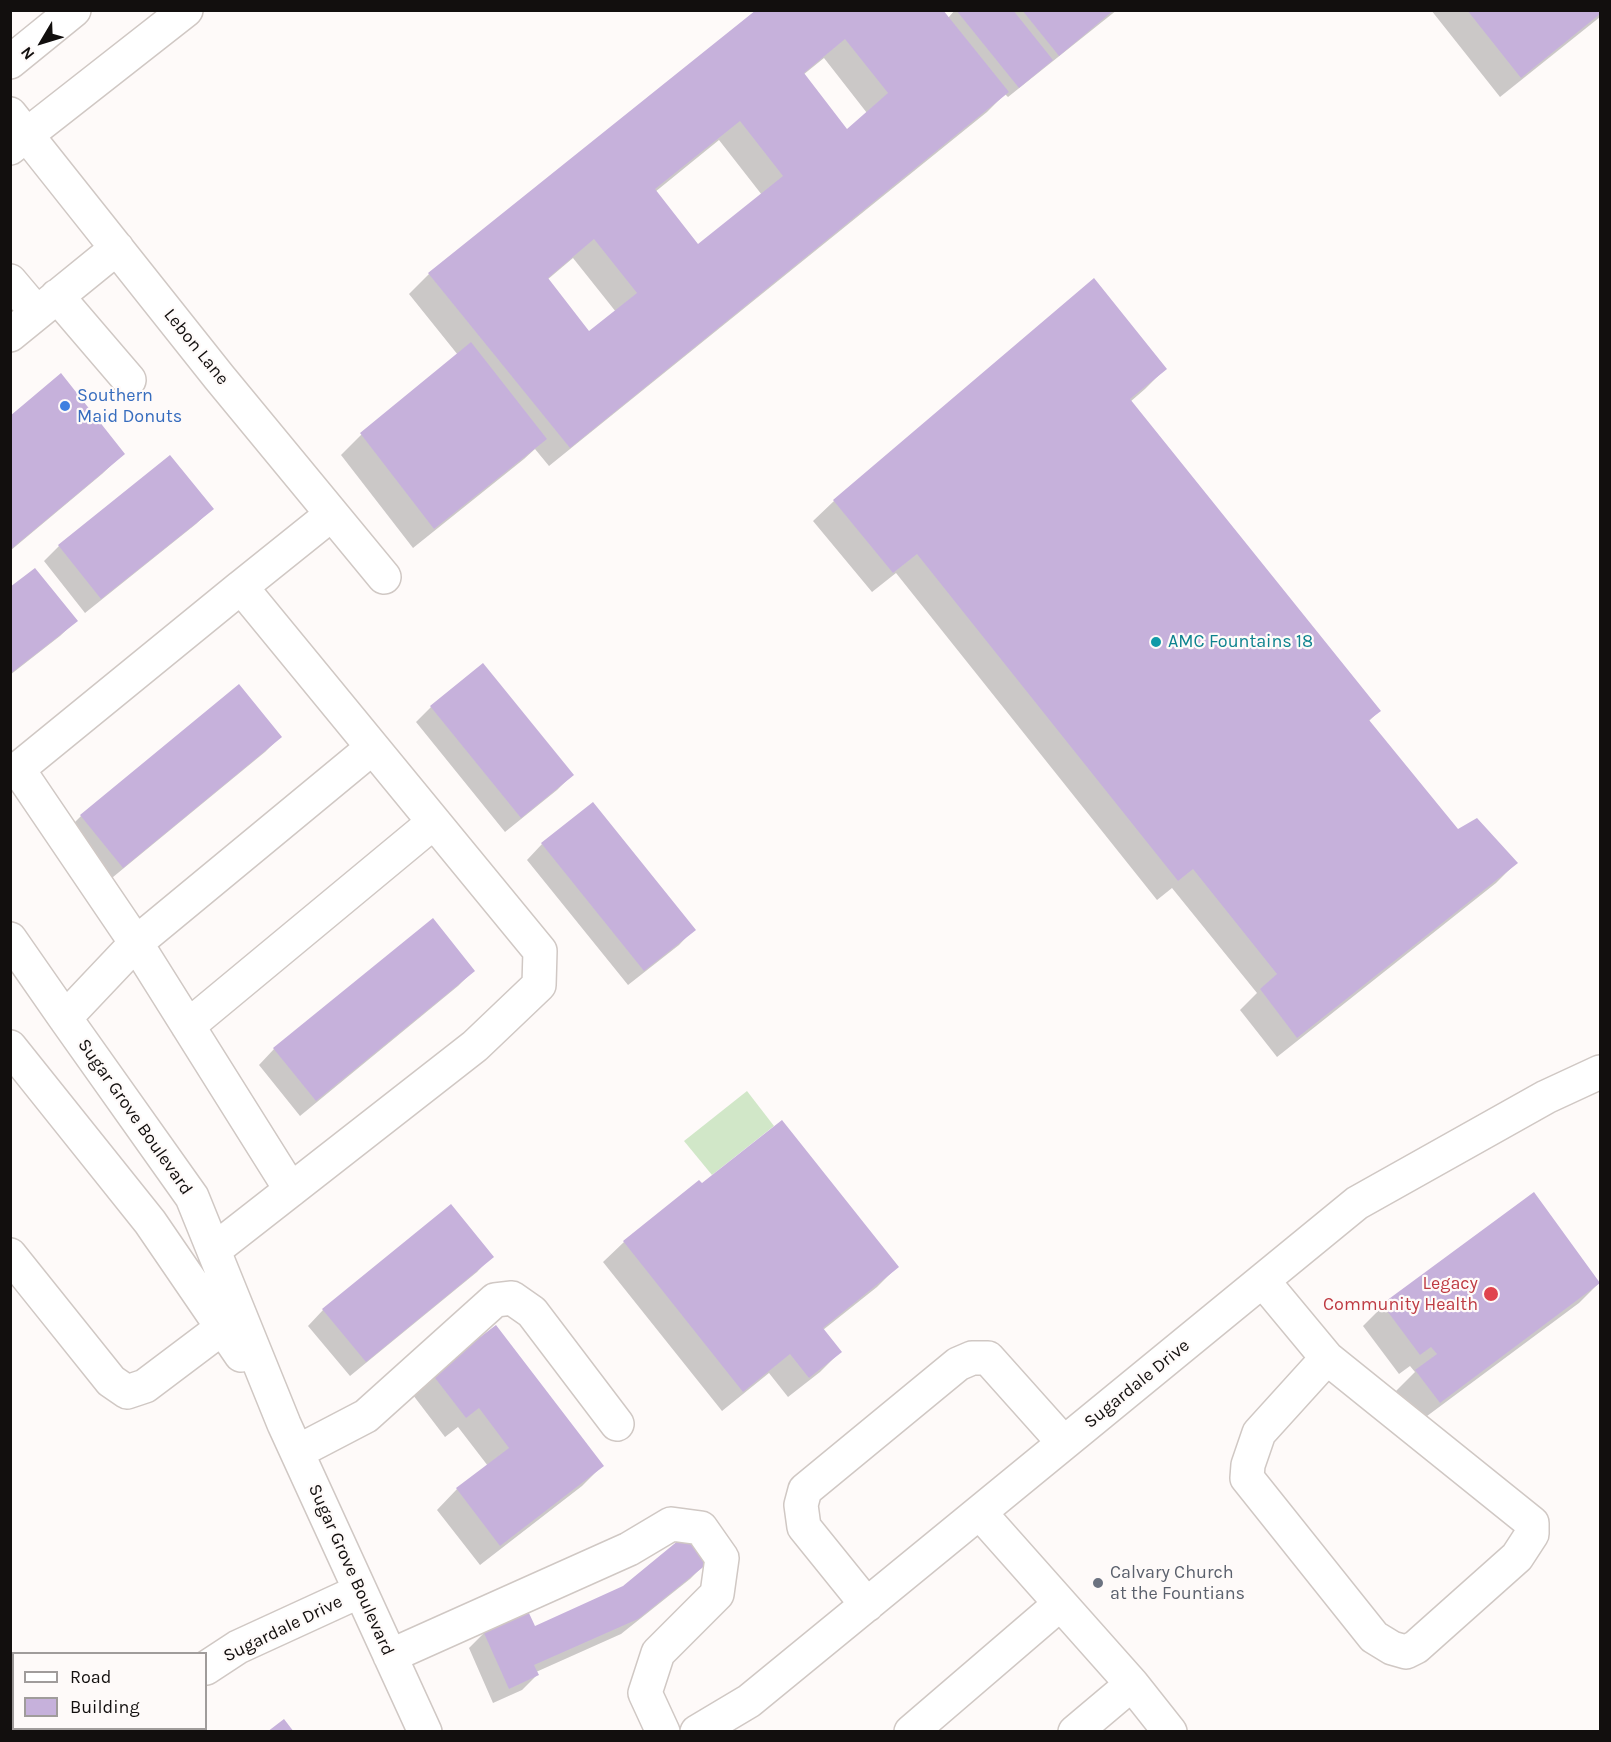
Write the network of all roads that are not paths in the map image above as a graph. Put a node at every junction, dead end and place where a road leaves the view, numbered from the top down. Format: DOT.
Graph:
graph roads {
  1 [pos="186,10"];
  2 [pos="58,15"];
  3 [pos="10,62"];
  4 [pos="16,132"];
  5 [pos="117,248"];
  6 [pos="10,281"];
  7 [pos="47,304"];
  8 [pos="10,335"];
  9 [pos="129,380"];
  10 [pos="332,514"];
  11 [pos="384,578"];
  12 [pos="241,587"];
  13 [pos="372,748"];
  14 [pos="434,822"];
  15 [pos="10,939"];
  16 [pos="136,943"];
  17 [pos="65,1018"];
  18 [pos="188,1026"];
  19 [pos="10,1047"];
  20 [pos="1600,1072"];
  21 [pos="291,1190"];
  22 [pos="214,1250"];
  23 [pos="10,1255"];
  24 [pos="1263,1281"];
  25 [pos="231,1322"];
  26 [pos="1327,1358"];
  27 [pos="617,1424"];
  28 [pos="1065,1443"];
  29 [pos="297,1452"];
  30 [pos="980,1513"];
  31 [pos="360,1591"];
  32 [pos="1060,1604"];
  33 [pos="867,1605"];
  34 [pos="390,1656"];
  35 [pos="207,1667"];
  36 [pos="1132,1684"];
  37 [pos="424,1731"];
  38 [pos="663,1731"];
  39 [pos="697,1731"];
  40 [pos="911,1731"];
  41 [pos="1075,1731"];
  42 [pos="1170,1731"];
  1 -- 4 [label="street"];
  2 -- 3 [label="street"];
  4 -- 5 [label="street, Lebon Lane"];
  5 -- 7 [label="street"];
  5 -- 10 [label="street, Lebon Lane"];
  6 -- 7 [label="street"];
  7 -- 8 [label="street"];
  7 -- 9 [label="street"];
  10 -- 11 [label="street, Lebon Lane"];
  10 -- 12 [label="street"];
  12 -- 13 [label="street"];
  12 -- 16 [label="street"];
  13 -- 14 [label="street"];
  13 -- 16 [label="street"];
  14 -- 18 [label="street"];
  14 -- 21 [label="street"];
  15 -- 17 [label="street, Sugar Grove Boulevard"];
  16 -- 17 [label="street"];
  16 -- 18 [label="street"];
  17 -- 22 [label="street, Sugar Grove Boulevard"];
  18 -- 21 [label="street"];
  19 -- 25 [label="street, Sugar Grove Boulevard"];
  20 -- 24 [label="street, Sugardale Drive"];
  21 -- 22 [label="street"];
  22 -- 25 [label="street, Sugar Grove Boulevard"];
  23 -- 25 [label="street"];
  24 -- 26 [label="street"];
  24 -- 28 [label="street, Sugardale Drive"];
  25 -- 29 [label="street, Sugar Grove Boulevard"];
  26 -- 26 [label="street"];
  27 -- 29 [label="street"];
  28 -- 30 [label="street, Sugardale Drive"];
  28 -- 33 [label="street"];
  29 -- 31 [label="street, Sugar Grove Boulevard"];
  30 -- 32 [label="street"];
  30 -- 33 [label="street, Sugardale Drive"];
  31 -- 34 [label="street, Sugar Grove Boulevard"];
  31 -- 35 [label="street, Sugardale Drive"];
  32 -- 36 [label="street"];
  32 -- 40 [label="street"];
  33 -- 39 [label="street, Sugardale Drive"];
  34 -- 37 [label="street, Sugar Grove Boulevard"];
  34 -- 38 [label="street"];
  36 -- 41 [label="street"];
  36 -- 42 [label="street"];
}
